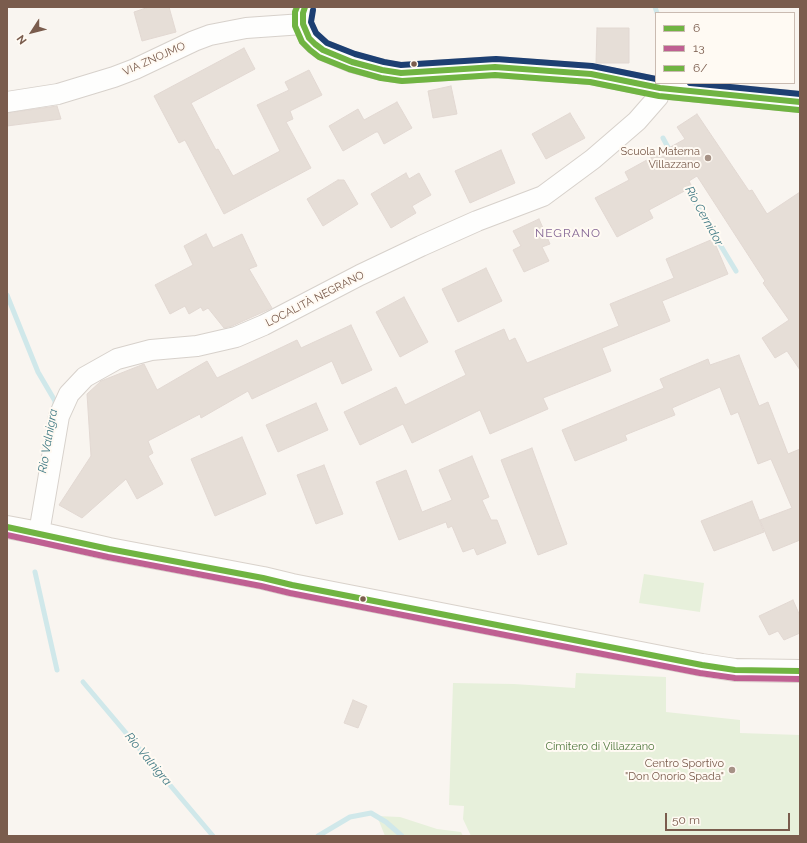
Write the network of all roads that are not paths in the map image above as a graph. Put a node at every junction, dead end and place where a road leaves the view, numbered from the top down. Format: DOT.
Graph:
graph roads {
  1 [pos="304,14"];
  2 [pos="660,88"];
  3 [pos="7,102"];
  4 [pos="800,102"];
  5 [pos="7,527"];
  6 [pos="40,533"];
  7 [pos="800,671"];
  1 -- 2 [label="street"];
  1 -- 3 [label="street, VIA ZNOJMO"];
  2 -- 4 [label="street"];
  2 -- 6 [label="street, LOCALITÀ NEGRANO"];
  5 -- 6 [label="main road"];
  6 -- 7 [label="main road"];
}
